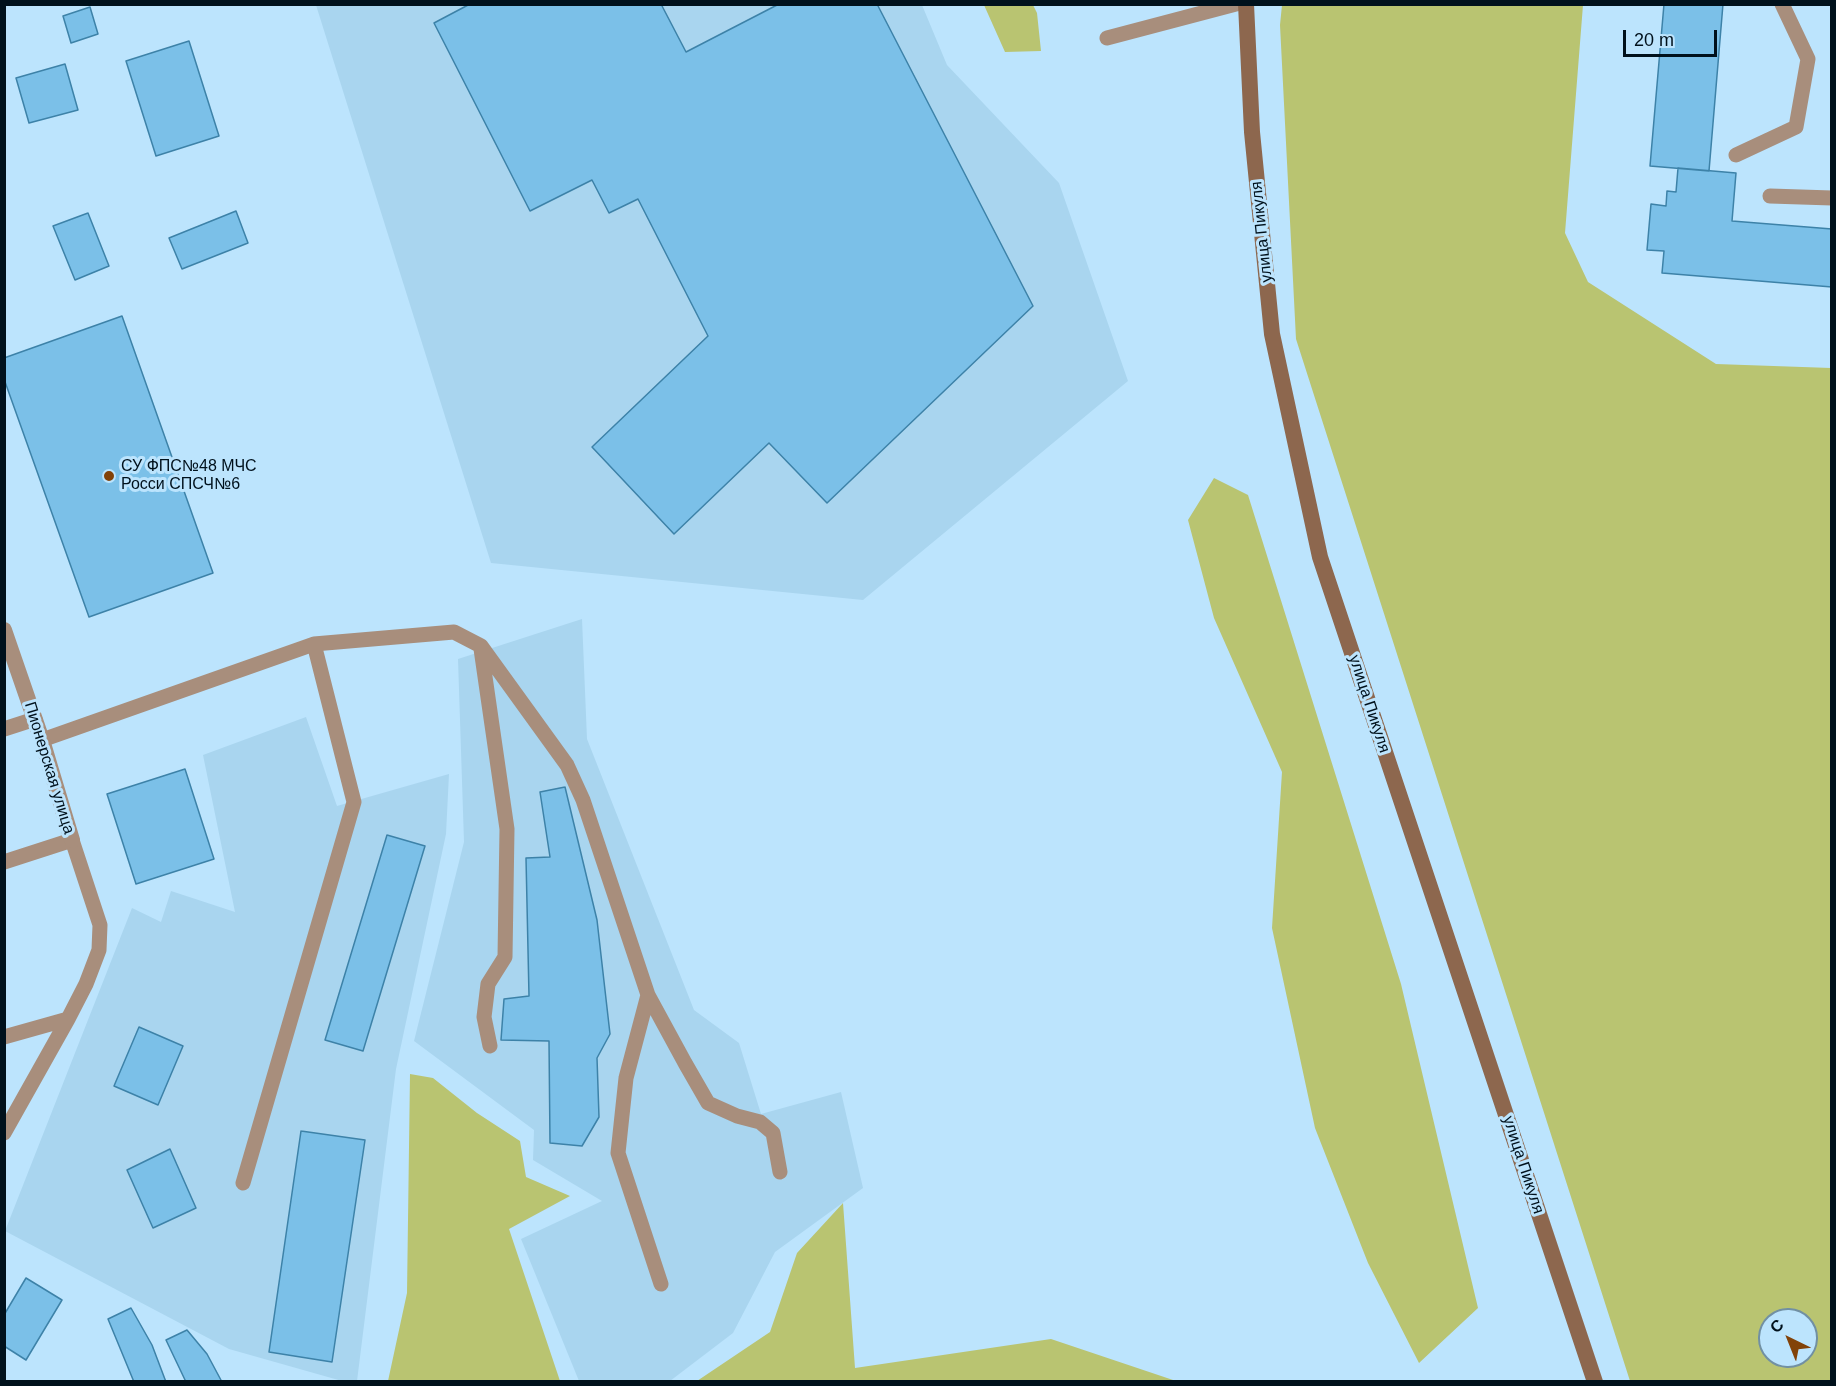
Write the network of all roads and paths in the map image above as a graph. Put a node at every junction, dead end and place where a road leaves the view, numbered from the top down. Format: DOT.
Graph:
graph roads {
  1 [pos="1236,4"];
  2 [pos="1246,4"];
  3 [pos="1782,4"];
  4 [pos="1107,38"];
  5 [pos="1736,155"];
  6 [pos="1770,196"];
  7 [pos="1832,198"];
  8 [pos="4,630"];
  9 [pos="314,644"];
  10 [pos="481,646"];
  11 [pos="8,648"];
  12 [pos="35,719"];
  13 [pos="4,729"];
  14 [pos="42,740"];
  15 [pos="72,840"];
  16 [pos="4,862"];
  17 [pos="648,994"];
  18 [pos="69,1019"];
  19 [pos="4,1038"];
  20 [pos="490,1046"];
  21 [pos="4,1133"];
  22 [pos="780,1172"];
  23 [pos="243,1183"];
  24 [pos="661,1284"];
  25 [pos="1595,1382"];
  1 -- 4 [label="lane"];
  2 -- 25 [label="main road, улица Пикуля"];
  3 -- 5 [label="lane"];
  6 -- 7 [label="lane"];
  8 -- 11 [label="street, Пионерская улица"];
  9 -- 10 [label="lane"];
  9 -- 14 [label="lane"];
  9 -- 23 [label="lane"];
  10 -- 17 [label="lane"];
  10 -- 20 [label="lane"];
  11 -- 12 [label="street, Пионерская улица"];
  12 -- 13 [label="lane"];
  12 -- 14 [label="street, Пионерская улица"];
  14 -- 15 [label="street, Пионерская улица"];
  15 -- 16 [label="lane, Пионерская улица"];
  15 -- 18 [label="lane"];
  17 -- 22 [label="lane"];
  17 -- 24 [label="lane"];
  18 -- 19 [label="lane"];
  18 -- 21 [label="lane"];
}
